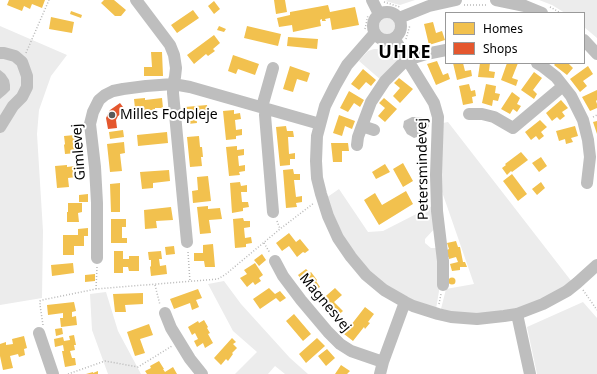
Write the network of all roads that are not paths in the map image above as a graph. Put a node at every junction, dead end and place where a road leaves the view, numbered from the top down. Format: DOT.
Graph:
graph roads {
  1 [pos="136,0"];
  2 [pos="373,0"];
  3 [pos="459,3"];
  4 [pos="493,3"];
  5 [pos="526,3"];
  6 [pos="401,12"];
  7 [pos="540,12"];
  8 [pos="379,14"];
  9 [pos="370,32"];
  10 [pos="394,38"];
  11 [pos="585,41"];
  12 [pos="445,50"];
  13 [pos="0,53"];
  14 [pos="597,54"];
  15 [pos="407,60"];
  16 [pos="539,64"];
  17 [pos="273,68"];
  18 [pos="173,84"];
  19 [pos="563,86"];
  20 [pos="264,108"];
  21 [pos="469,114"];
  22 [pos="320,124"];
  23 [pos="0,127"];
  24 [pos="357,145"];
  25 [pos="587,183"];
  26 [pos="273,212"];
  27 [pos="187,242"];
  28 [pos="97,258"];
  29 [pos="275,261"];
  30 [pos="597,265"];
  31 [pos="442,285"];
  32 [pos="405,302"];
  33 [pos="165,313"];
  34 [pos="517,314"];
  35 [pos="39,333"];
  36 [pos="382,368"];
  37 [pos="53,374"];
  38 [pos="202,374"];
  39 [pos="530,374"];
  1 -- 18 [label="street"];
  2 -- 8 [label="street"];
  3 -- 6 [label="street"];
  4 -- 5 [label="street"];
  5 -- 7 [label="street"];
  6 -- 8 [label="street"];
  6 -- 10 [label="street"];
  8 -- 9 [label="street"];
  9 -- 10 [label="street"];
  9 -- 22 [label="street"];
  10 -- 15 [label="street, Petersmindevej"];
  11 -- 14 [label="street"];
  12 -- 15 [label="street"];
  13 -- 23 [label="street"];
  15 -- 24 [label="street"];
  15 -- 31 [label="street, Petersmindevej"];
  16 -- 19 [label="street"];
  17 -- 20 [label="street"];
  18 -- 20 [label="street, Gimlevej"];
  18 -- 27 [label="street"];
  18 -- 28 [label="street, Gimlevej"];
  19 -- 21 [label="street"];
  19 -- 25 [label="street"];
  20 -- 22 [label="street, Gimlevej"];
  20 -- 26 [label="street"];
  22 -- 32 [label="street"];
  29 -- 36 [label="street, Magnesvej"];
  30 -- 34 [label="street"];
  32 -- 34 [label="street"];
  32 -- 36 [label="street, Magnesvej"];
  33 -- 38 [label="street"];
  34 -- 39 [label="street"];
  35 -- 37 [label="street"];
}
